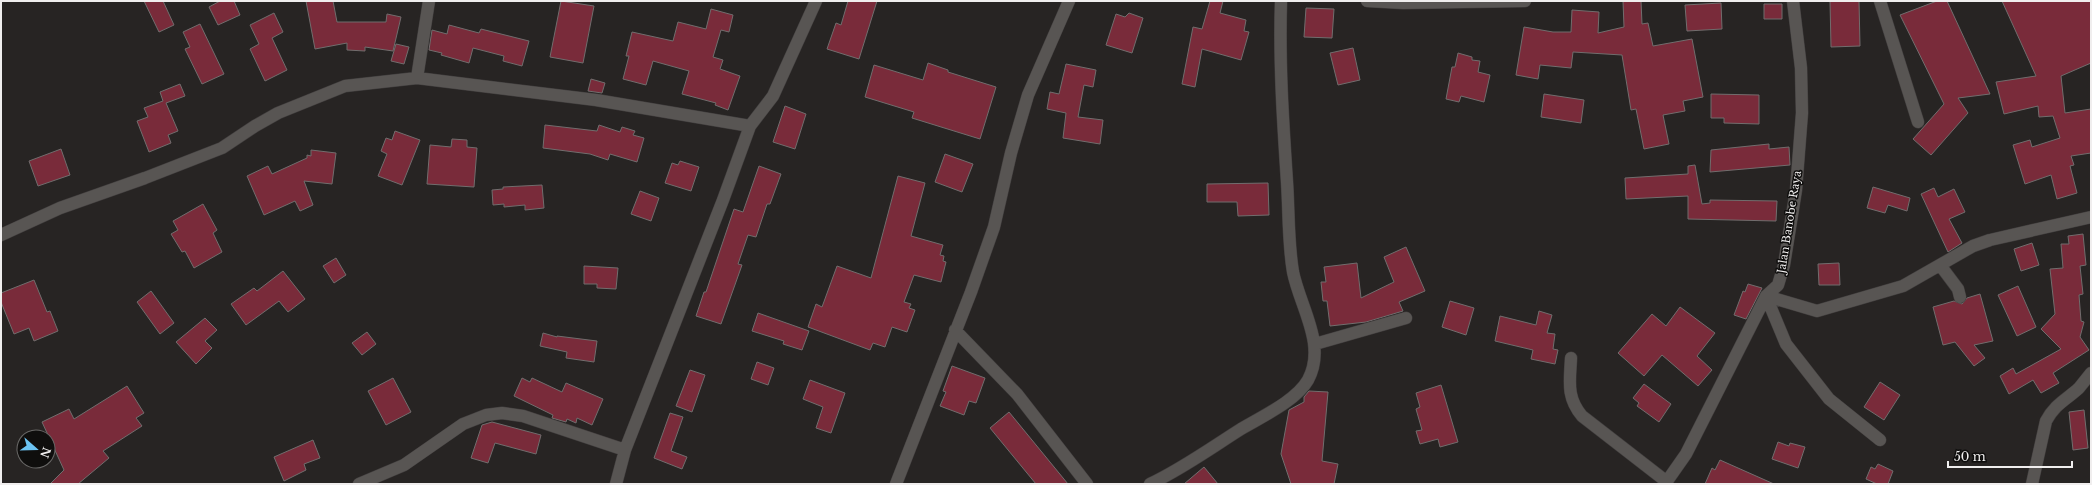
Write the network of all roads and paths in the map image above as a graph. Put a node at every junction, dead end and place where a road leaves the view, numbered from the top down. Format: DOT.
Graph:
graph roads {
  1 [pos="428,1"];
  2 [pos="816,1"];
  3 [pos="1068,1"];
  4 [pos="1281,1"];
  5 [pos="1367,1"];
  6 [pos="1525,1"];
  7 [pos="1792,1"];
  8 [pos="1880,1"];
  9 [pos="417,78"];
  10 [pos="1918,122"];
  11 [pos="750,126"];
  12 [pos="2091,217"];
  13 [pos="1,235"];
  14 [pos="1940,265"];
  15 [pos="1766,296"];
  16 [pos="1960,297"];
  17 [pos="1406,318"];
  18 [pos="956,330"];
  19 [pos="1315,344"];
  20 [pos="1571,358"];
  21 [pos="2091,373"];
  22 [pos="1880,440"];
  23 [pos="625,450"];
  24 [pos="1666,483"];
  25 [pos="359,484"];
  26 [pos="616,484"];
  27 [pos="896,484"];
  28 [pos="1087,484"];
  29 [pos="1150,484"];
  30 [pos="2032,484"];
  1 -- 9 [label="street"];
  2 -- 11 [label="street"];
  3 -- 18 [label="street"];
  4 -- 19 [label="street"];
  5 -- 6 [label="street"];
  7 -- 15 [label="street, Jalan Banobe Raya"];
  8 -- 10 [label="street"];
  9 -- 11 [label="street"];
  9 -- 13 [label="street"];
  11 -- 23 [label="street"];
  12 -- 14 [label="street"];
  14 -- 15 [label="street"];
  14 -- 16 [label="street"];
  15 -- 22 [label="street"];
  15 -- 24 [label="street, Jalan Banobe Raya"];
  17 -- 19 [label="street"];
  18 -- 27 [label="street"];
  18 -- 28 [label="street"];
  19 -- 29 [label="street"];
  20 -- 24 [label="street"];
  21 -- 30 [label="street"];
  23 -- 25 [label="street"];
  23 -- 26 [label="street"];
}
